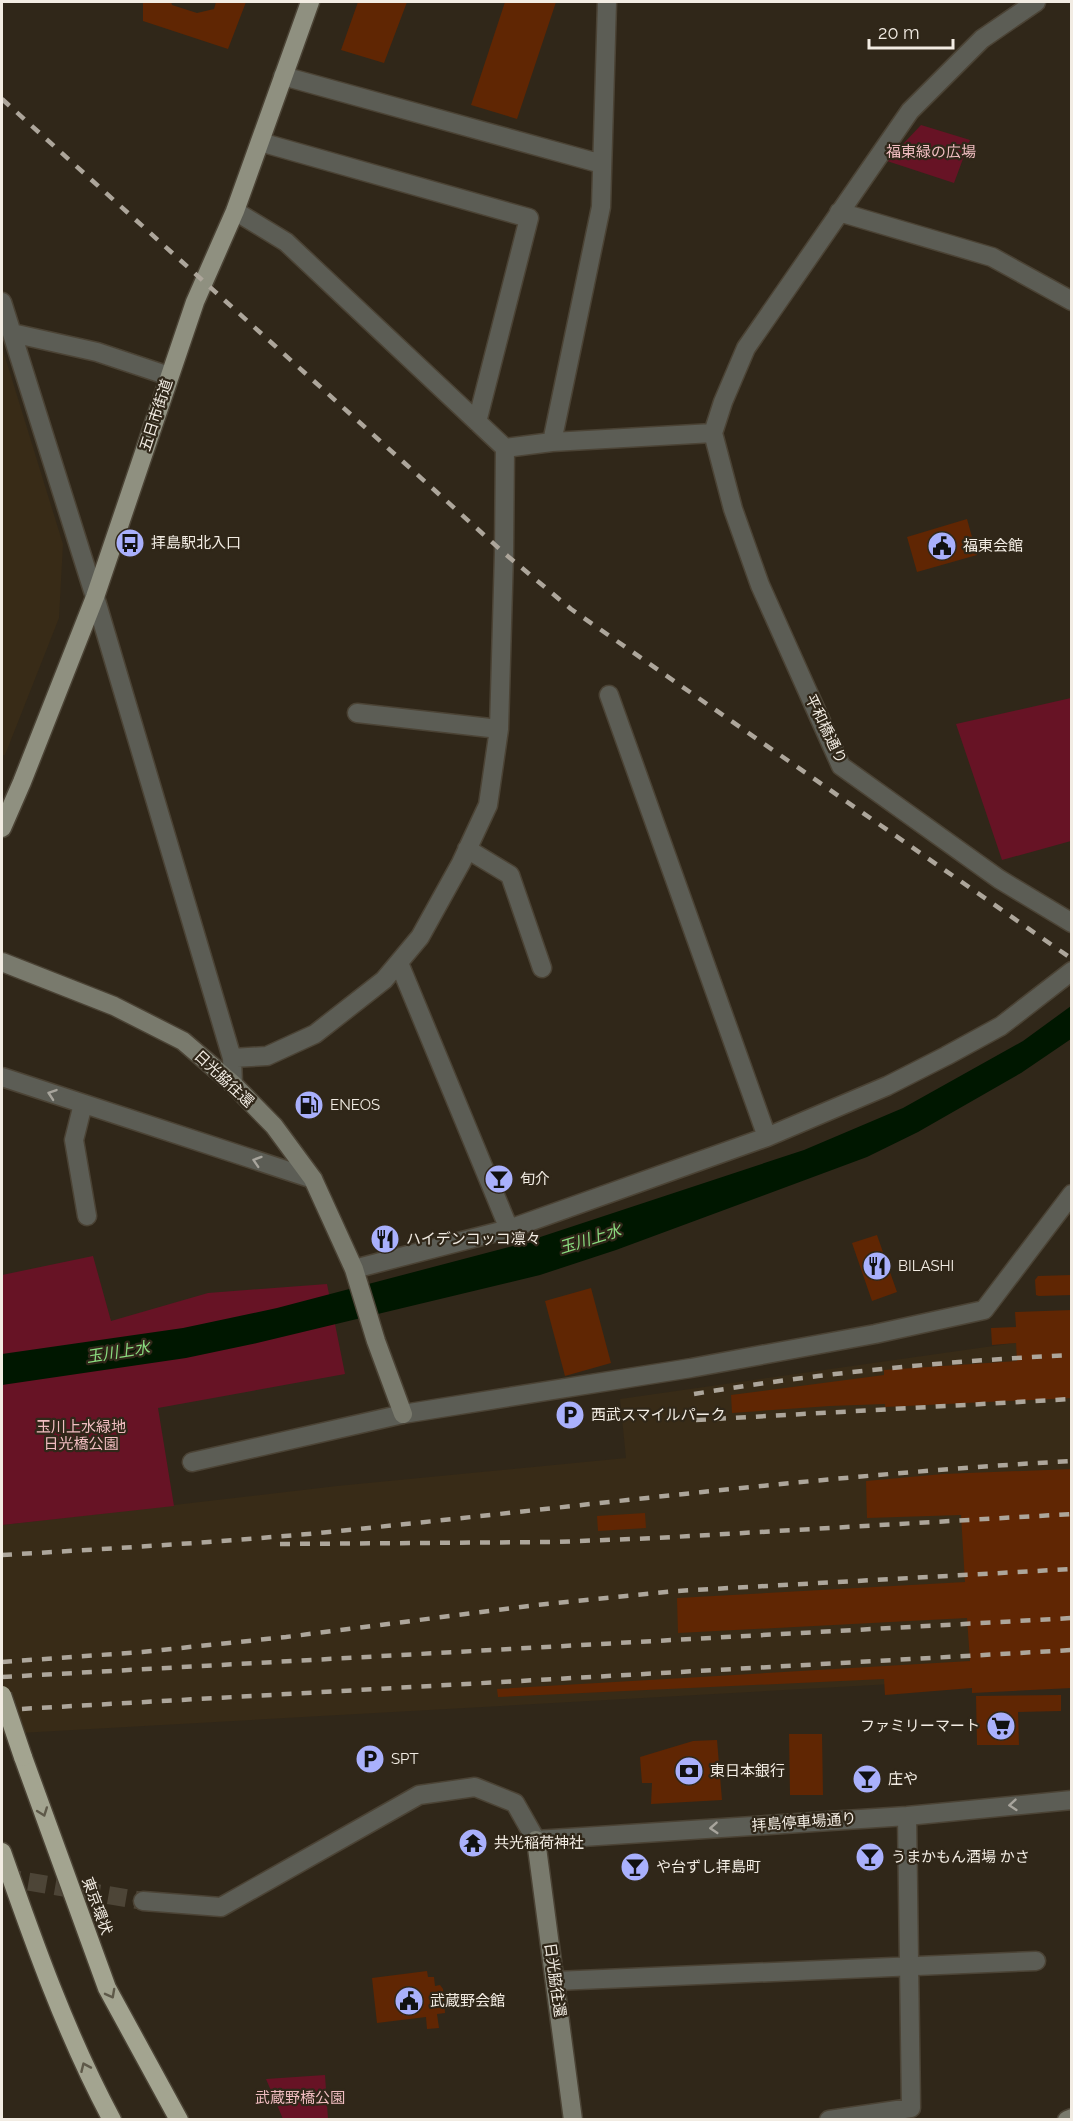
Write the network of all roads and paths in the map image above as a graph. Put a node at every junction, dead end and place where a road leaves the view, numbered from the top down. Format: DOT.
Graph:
graph roads {
  1 [pos="310,2"];
  2 [pos="607,2"];
  3 [pos="1036,2"];
  4 [pos="284,76"];
  5 [pos="260,142"];
  6 [pos="602,164"];
  7 [pos="235,211"];
  8 [pos="839,212"];
  9 [pos="2,302"];
  10 [pos="1071,302"];
  11 [pos="12,333"];
  12 [pos="169,376"];
  13 [pos="477,422"];
  14 [pos="713,432"];
  15 [pos="552,442"];
  16 [pos="505,448"];
  17 [pos="95,597"];
  18 [pos="609,695"];
  19 [pos="357,713"];
  20 [pos="499,729"];
  21 [pos="2,828"];
  22 [pos="467,849"];
  23 [pos="1071,923"];
  24 [pos="2,962"];
  25 [pos="399,963"];
  26 [pos="542,968"];
  27 [pos="1071,971"];
  28 [pos="232,1058"];
  29 [pos="2,1077"];
  30 [pos="233,1084"];
  31 [pos="83,1104"];
  32 [pos="767,1137"];
  33 [pos="313,1179"];
  34 [pos="1071,1194"];
  35 [pos="87,1216"];
  36 [pos="509,1229"];
  37 [pos="354,1269"];
  38 [pos="403,1414"];
  39 [pos="192,1462"];
  40 [pos="2,1695"];
  41 [pos="1071,1800"];
  42 [pos="907,1816"];
  43 [pos="536,1840"];
  44 [pos="2,1852"];
  45 [pos="143,1901"];
  46 [pos="1036,1960"];
  47 [pos="910,1966"];
  48 [pos="555,1981"];
  49 [pos="1071,2118"];
  50 [pos="112,2120"];
  51 [pos="179,2120"];
  52 [pos="573,2120"];
  53 [pos="829,2120"];
  54 [pos="1067,2120"];
  1 -- 4 [label="main road, 五日市街道"];
  2 -- 6 [label="street"];
  3 -- 8 [label="street"];
  4 -- 5 [label="main road, 五日市街道"];
  4 -- 6 [label="street"];
  5 -- 7 [label="main road, 五日市街道"];
  5 -- 13 [label="street"];
  6 -- 15 [label="street"];
  7 -- 12 [label="main road, 五日市街道"];
  7 -- 13 [label="street"];
  8 -- 10 [label="street"];
  8 -- 14 [label="street"];
  9 -- 11 [label="street"];
  11 -- 12 [label="street"];
  11 -- 17 [label="street"];
  12 -- 17 [label="main road, 五日市街道"];
  13 -- 16 [label="street"];
  14 -- 15 [label="street"];
  14 -- 23 [label="street, 平和橋通り"];
  15 -- 16 [label="street"];
  16 -- 20 [label="street"];
  17 -- 21 [label="main road, 五日市街道"];
  17 -- 28 [label="street"];
  18 -- 32 [label="street"];
  19 -- 20 [label="street"];
  20 -- 22 [label="street"];
  22 -- 25 [label="street"];
  22 -- 26 [label="street"];
  24 -- 30 [label="street, 日光脇往還"];
  25 -- 28 [label="street"];
  25 -- 36 [label="street"];
  27 -- 32 [label="street"];
  28 -- 30 [label="street"];
  31 -- 29 [label="street, one-way"];
  30 -- 33 [label="street, 日光脇往還"];
  33 -- 31 [label="street, one-way"];
  31 -- 35 [label="street"];
  32 -- 36 [label="street"];
  33 -- 37 [label="street, 日光脇往還"];
  34 -- 38 [label="street"];
  36 -- 37 [label="street"];
  37 -- 38 [label="street, 日光脇往還"];
  38 -- 39 [label="street"];
  40 -- 51 [label="highway, 東京環状, one-way, bridge"];
  41 -- 42 [label="street, 拝島停車場通り, one-way"];
  42 -- 43 [label="street, 拝島停車場通り, one-way"];
  42 -- 47 [label="street"];
  43 -- 45 [label="street"];
  43 -- 48 [label="street, 日光脇往還"];
  50 -- 44 [label="highway, one-way"];
  46 -- 47 [label="street"];
  47 -- 48 [label="street"];
  47 -- 53 [label="street"];
  48 -- 52 [label="street, 日光脇往還"];
  49 -- 54 [label="street"];
}
